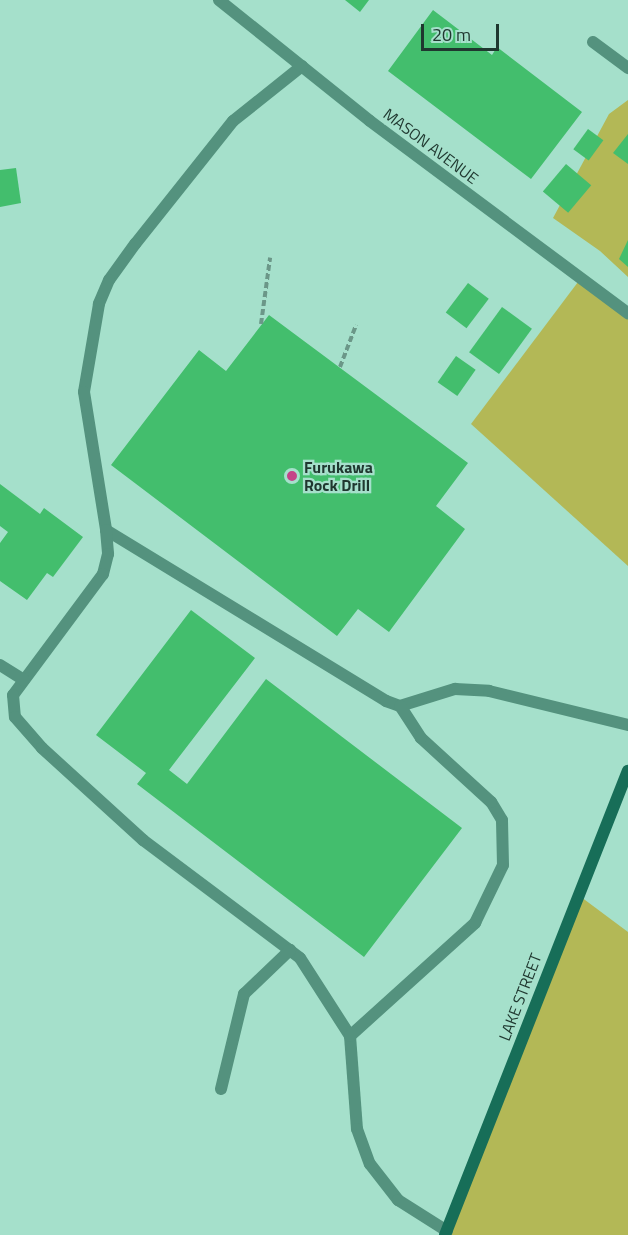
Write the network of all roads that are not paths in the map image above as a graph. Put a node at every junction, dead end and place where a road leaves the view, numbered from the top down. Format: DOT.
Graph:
graph roads {
  1 [pos="219,0"];
  2 [pos="593,42"];
  3 [pos="302,66"];
  4 [pos="628,68"];
  5 [pos="628,313"];
  6 [pos="106,530"];
  7 [pos="0,665"];
  8 [pos="24,680"];
  9 [pos="400,706"];
  10 [pos="628,725"];
  11 [pos="628,771"];
  12 [pos="290,950"];
  13 [pos="350,1036"];
  14 [pos="220,1089"];
  15 [pos="446,1233"];
  1 -- 3 [label="street, MASON AVENUE"];
  2 -- 4 [label="street"];
  3 -- 5 [label="street, MASON AVENUE"];
  3 -- 6 [label="street"];
  6 -- 8 [label="street"];
  6 -- 9 [label="street"];
  7 -- 8 [label="street"];
  8 -- 12 [label="street"];
  9 -- 10 [label="street"];
  9 -- 13 [label="street"];
  11 -- 15 [label="street, LAKE STREET"];
  12 -- 13 [label="street"];
  12 -- 14 [label="street"];
  13 -- 15 [label="street"];
}
